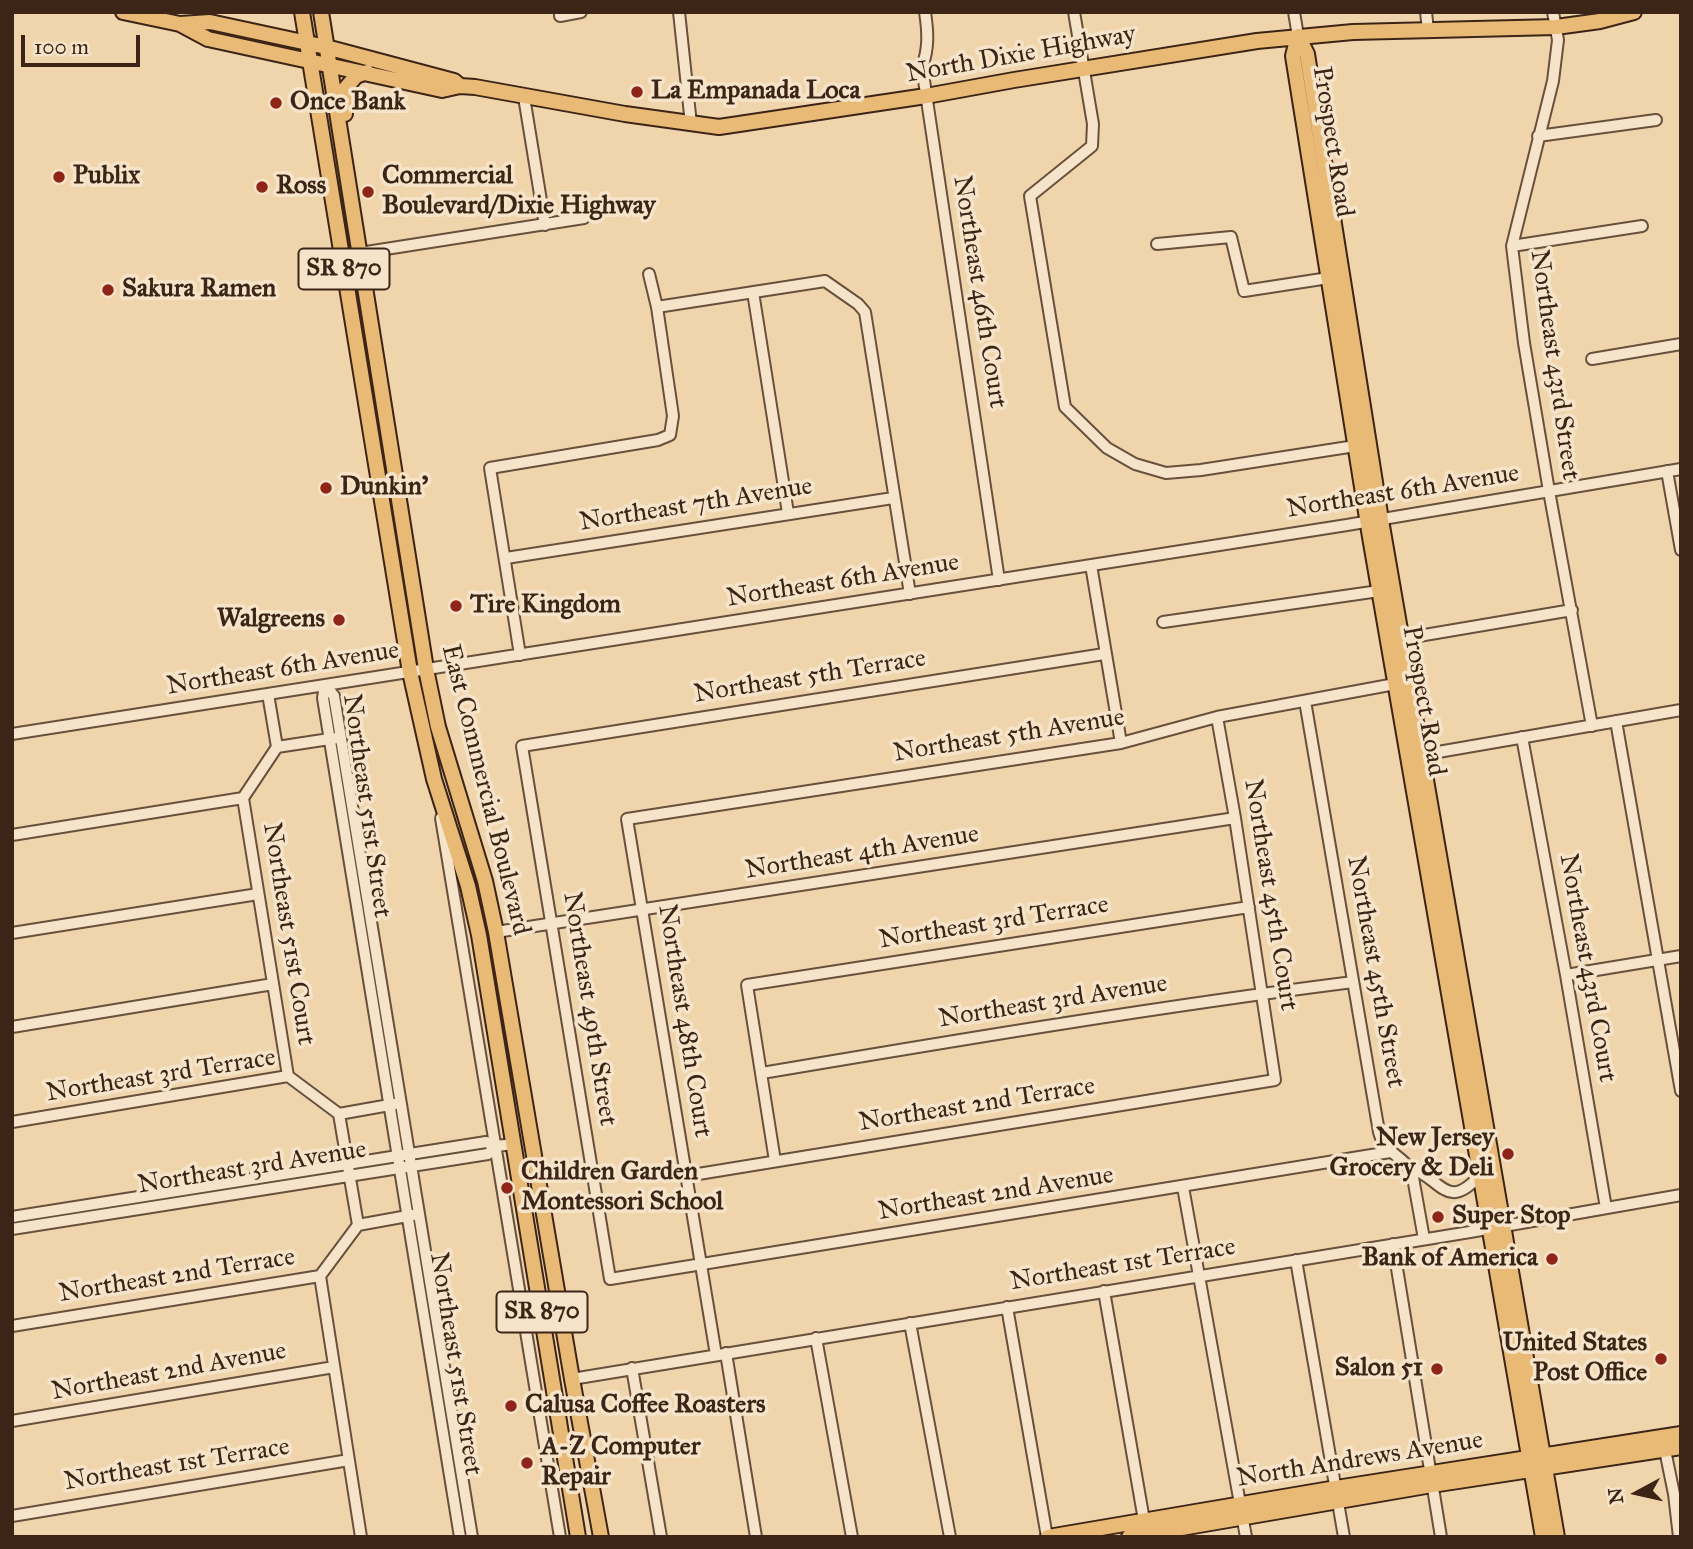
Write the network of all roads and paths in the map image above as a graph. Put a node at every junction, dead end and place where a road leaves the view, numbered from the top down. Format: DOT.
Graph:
graph roads {
  1 [pos="123,12"];
  2 [pos="300,12"];
  3 [pos="321,12"];
  4 [pos="581,12"];
  5 [pos="679,12"];
  6 [pos="925,12"];
  7 [pos="1074,12"];
  8 [pos="1294,12"];
  9 [pos="1426,12"];
  10 [pos="1634,12"];
  11 [pos="560,14"];
  12 [pos="1554,20"];
  13 [pos="180,24"];
  14 [pos="1428,30"];
  15 [pos="1298,36"];
  16 [pos="277,37"];
  17 [pos="306,43"];
  18 [pos="326,47"];
  19 [pos="308,60"];
  20 [pos="329,64"];
  21 [pos="1084,69"];
  22 [pos="367,72"];
  23 [pos="460,86"];
  24 [pos="926,96"];
  25 [pos="524,97"];
  26 [pos="1656,120"];
  27 [pos="691,124"];
  28 [pos="339,128"];
  29 [pos="1538,136"];
  30 [pos="334,208"];
  31 [pos="584,218"];
  32 [pos="545,225"];
  33 [pos="1642,226"];
  34 [pos="1157,244"];
  35 [pos="1512,246"];
  36 [pos="341,252"];
  37 [pos="360,253"];
  38 [pos="649,274"];
  39 [pos="1335,277"];
  40 [pos="753,292"];
  41 [pos="657,307"];
  42 [pos="371,322"];
  43 [pos="355,339"];
  44 [pos="1681,344"];
  45 [pos="1592,359"];
  46 [pos="387,426"];
  47 [pos="370,430"];
  48 [pos="1355,446"];
  49 [pos="1681,469"];
  50 [pos="1667,471"];
  51 [pos="1549,491"];
  52 [pos="893,498"];
  53 [pos="788,513"];
  54 [pos="1374,521"];
  55 [pos="403,523"];
  56 [pos="1681,550"];
  57 [pos="506,558"];
  58 [pos="1091,565"];
  59 [pos="999,580"];
  60 [pos="1379,591"];
  61 [pos="910,594"];
  62 [pos="1572,610"];
  63 [pos="1163,622"];
  64 [pos="1401,639"];
  65 [pos="1104,654"];
  66 [pos="520,655"];
  67 [pos="426,670"];
  68 [pos="410,672"];
  69 [pos="1395,684"];
  70 [pos="326,685"];
  71 [pos="268,694"];
  72 [pos="1305,701"];
  73 [pos="1681,710"];
  74 [pos="1217,717"];
  75 [pos="1616,721"];
  76 [pos="1592,726"];
  77 [pos="12,734"];
  78 [pos="1522,737"];
  79 [pos="335,738"];
  80 [pos="1121,743"];
  81 [pos="522,746"];
  82 [pos="278,747"];
  83 [pos="1415,756"];
  84 [pos="434,779"];
  85 [pos="243,798"];
  86 [pos="1236,818"];
  87 [pos="627,819"];
  88 [pos="12,835"];
  89 [pos="460,859"];
  90 [pos="258,894"];
  91 [pos="1249,906"];
  92 [pos="643,910"];
  93 [pos="552,924"];
  94 [pos="496,932"];
  95 [pos="12,933"];
  96 [pos="481,944"];
  97 [pos="462,945"];
  98 [pos="376,952"];
  99 [pos="364,954"];
  100 [pos="1681,956"];
  101 [pos="1658,960"];
  102 [pos="1566,975"];
  103 [pos="1353,982"];
  104 [pos="273,984"];
  105 [pos="1456,992"];
  106 [pos="1263,993"];
  107 [pos="512,1019"];
  108 [pos="12,1027"];
  109 [pos="499,1053"];
  110 [pos="762,1073"];
  111 [pos="288,1076"];
  112 [pos="1275,1080"];
  113 [pos="1681,1091"];
  114 [pos="394,1104"];
  115 [pos="339,1114"];
  116 [pos="12,1122"];
  117 [pos="531,1136"];
  118 [pos="514,1144"];
  119 [pos="496,1146"];
  120 [pos="1390,1152"];
  121 [pos="404,1161"];
  122 [pos="775,1161"];
  123 [pos="1408,1167"];
  124 [pos="348,1170"];
  125 [pos="1481,1174"];
  126 [pos="686,1176"];
  127 [pos="1183,1187"];
  128 [pos="1681,1195"];
  129 [pos="136,1198"];
  130 [pos="1606,1208"];
  131 [pos="138,1210"];
  132 [pos="413,1215"];
  133 [pos="12,1217"];
  134 [pos="358,1225"];
  135 [pos="1497,1227"];
  136 [pos="12,1230"];
  137 [pos="547,1233"];
  138 [pos="1424,1239"];
  139 [pos="1393,1244"];
  140 [pos="1296,1260"];
  141 [pos="701,1266"];
  142 [pos="320,1276"];
  143 [pos="1199,1276"];
  144 [pos="610,1279"];
  145 [pos="1104,1291"];
  146 [pos="540,1303"];
  147 [pos="1007,1307"];
  148 [pos="910,1323"];
  149 [pos="12,1326"];
  150 [pos="816,1338"];
  151 [pos="721,1354"];
  152 [pos="334,1367"];
  153 [pos="632,1368"];
  154 [pos="572,1379"];
  155 [pos="554,1382"];
  156 [pos="535,1385"];
  157 [pos="450,1391"];
  158 [pos="437,1393"];
  159 [pos="12,1422"];
  160 [pos="1681,1434"];
  161 [pos="583,1444"];
  162 [pos="1681,1447"];
  163 [pos="1665,1450"];
  164 [pos="349,1460"];
  165 [pos="1538,1463"];
  166 [pos="1431,1480"];
  167 [pos="1337,1494"];
  168 [pos="1241,1511"];
  169 [pos="12,1516"];
  170 [pos="1146,1530"];
  171 [pos="360,1537"];
  172 [pos="460,1537"];
  173 [pos="472,1537"];
  174 [pos="560,1537"];
  175 [pos="578,1537"];
  176 [pos="601,1537"];
  177 [pos="661,1537"];
  178 [pos="755,1537"];
  179 [pos="852,1537"];
  180 [pos="950,1537"];
  181 [pos="1048,1537"];
  182 [pos="1129,1537"];
  183 [pos="1246,1537"];
  184 [pos="1343,1537"];
  185 [pos="1441,1537"];
  186 [pos="1544,1537"];
  187 [pos="1557,1537"];
  188 [pos="1679,1537"];
  1 -- 13 [label="main road, North Dixie Highway"];
  2 -- 16 [label="main road"];
  2 -- 17 [label="main road, East Commercial Boulevard / SR 870"];
  3 -- 18 [label="main road, East Commercial Boulevard / SR 870"];
  4 -- 11 [label="street"];
  5 -- 27 [label="street"];
  6 -- 24 [label="street, Northeast 46th Court"];
  7 -- 21 [label="street"];
  8 -- 15 [label="street"];
  9 -- 14 [label="street"];
  10 -- 12 [label="main road, North Dixie Highway"];
  12 -- 14 [label="main road, North Dixie Highway"];
  12 -- 29 [label="street, Northeast 43rd Street"];
  13 -- 16 [label="main road, North Dixie Highway"];
  13 -- 19 [label="main road, North Dixie Highway"];
  14 -- 15 [label="main road, North Dixie Highway"];
  15 -- 21 [label="main road, North Dixie Highway"];
  15 -- 39 [label="main road, Prospect Road"];
  16 -- 17 [label="main road, North Dixie Highway"];
  17 -- 18 [label="main road, North Dixie Highway"];
  17 -- 19 [label="main road, East Commercial Boulevard / SR 870"];
  18 -- 20 [label="main road, East Commercial Boulevard / SR 870"];
  18 -- 23 [label="main road, North Dixie Highway"];
  19 -- 20 [label="main road, North Dixie Highway"];
  19 -- 30 [label="main road, East Commercial Boulevard / SR 870"];
  20 -- 22 [label="main road, North Dixie Highway"];
  20 -- 28 [label="main road, East Commercial Boulevard / SR 870"];
  21 -- 24 [label="main road, North Dixie Highway"];
  21 -- 48 [label="street"];
  22 -- 23 [label="main road, North Dixie Highway"];
  22 -- 28 [label="main road"];
  23 -- 25 [label="main road, North Dixie Highway"];
  24 -- 27 [label="main road, North Dixie Highway"];
  24 -- 59 [label="street, Northeast 46th Court"];
  25 -- 27 [label="main road, North Dixie Highway"];
  25 -- 32 [label="street"];
  26 -- 29 [label="street"];
  28 -- 37 [label="main road, East Commercial Boulevard / SR 870"];
  29 -- 35 [label="street, Northeast 43rd Street"];
  30 -- 36 [label="main road, East Commercial Boulevard / SR 870"];
  30 -- 37 [label="main road"];
  31 -- 32 [label="street"];
  32 -- 37 [label="street"];
  33 -- 35 [label="street"];
  34 -- 39 [label="street"];
  35 -- 51 [label="street, Northeast 43rd Street"];
  36 -- 42 [label="main road"];
  36 -- 43 [label="main road, East Commercial Boulevard / SR 870"];
  37 -- 42 [label="main road, East Commercial Boulevard / SR 870"];
  38 -- 41 [label="street"];
  39 -- 48 [label="main road, Prospect Road"];
  39 -- 54 [label="main road, Prospect Road"];
  40 -- 41 [label="street"];
  40 -- 52 [label="street"];
  40 -- 53 [label="street"];
  41 -- 57 [label="street"];
  42 -- 46 [label="main road, East Commercial Boulevard / SR 870"];
  43 -- 46 [label="main road"];
  43 -- 47 [label="main road, East Commercial Boulevard / SR 870"];
  44 -- 45 [label="street"];
  46 -- 55 [label="main road, East Commercial Boulevard / SR 870"];
  47 -- 55 [label="main road"];
  47 -- 68 [label="main road, East Commercial Boulevard / SR 870"];
  48 -- 54 [label="main road, Prospect Road"];
  49 -- 50 [label="street, Northeast 6th Avenue"];
  50 -- 51 [label="street, Northeast 6th Avenue"];
  50 -- 56 [label="street"];
  51 -- 54 [label="street, Northeast 6th Avenue"];
  51 -- 62 [label="street, Northeast 43rd Street"];
  52 -- 53 [label="street, Northeast 7th Avenue"];
  52 -- 61 [label="street"];
  53 -- 57 [label="street, Northeast 7th Avenue"];
  54 -- 58 [label="street, Northeast 6th Avenue"];
  54 -- 60 [label="main road, Prospect Road"];
  54 -- 64 [label="main road, Prospect Road"];
  55 -- 67 [label="main road, East Commercial Boulevard / SR 870"];
  57 -- 66 [label="street"];
  58 -- 59 [label="street, Northeast 6th Avenue"];
  58 -- 65 [label="street"];
  59 -- 61 [label="street, Northeast 6th Avenue"];
  60 -- 63 [label="street"];
  60 -- 69 [label="main road, Prospect Road"];
  61 -- 66 [label="street, Northeast 6th Avenue"];
  62 -- 64 [label="street"];
  62 -- 76 [label="street, Northeast 43rd Street"];
  64 -- 83 [label="main road, Prospect Road"];
  65 -- 80 [label="street"];
  65 -- 81 [label="street, Northeast 5th Terrace"];
  66 -- 67 [label="street, Northeast 6th Avenue"];
  67 -- 68 [label="street, Northeast 6th Avenue"];
  67 -- 94 [label="main road, East Commercial Boulevard / SR 870"];
  68 -- 70 [label="street, Northeast 6th Avenue"];
  68 -- 84 [label="main road, East Commercial Boulevard / SR 870"];
  69 -- 72 [label="street, Northeast 5th Avenue"];
  69 -- 83 [label="main road, Prospect Road"];
  70 -- 71 [label="street, Northeast 6th Avenue"];
  70 -- 79 [label="street, Northeast 51st Street"];
  71 -- 77 [label="street, Northeast 6th Avenue"];
  71 -- 82 [label="street"];
  72 -- 74 [label="street, Northeast 5th Avenue"];
  72 -- 103 [label="street, Northeast 45th Street"];
  73 -- 75 [label="street"];
  74 -- 80 [label="street, Northeast 5th Avenue"];
  74 -- 86 [label="street, Northeast 45th Court"];
  75 -- 76 [label="street"];
  75 -- 101 [label="street"];
  76 -- 78 [label="street"];
  78 -- 83 [label="street"];
  78 -- 102 [label="street, Northeast 43rd Court"];
  79 -- 82 [label="street"];
  79 -- 98 [label="street, Northeast 51st Street"];
  79 -- 99 [label="street, Northeast 51st Street"];
  80 -- 87 [label="street, Northeast 5th Avenue"];
  81 -- 93 [label="street, Northeast 49th Street"];
  82 -- 85 [label="street"];
  83 -- 105 [label="main road, Prospect Road"];
  84 -- 89 [label="main road, East Commercial Boulevard / SR 870"];
  84 -- 97 [label="street"];
  85 -- 88 [label="street"];
  85 -- 90 [label="street, Northeast 51st Court"];
  86 -- 91 [label="street, Northeast 45th Court"];
  86 -- 92 [label="street, Northeast 4th Avenue"];
  87 -- 92 [label="street, Northeast 48th Court"];
  89 -- 94 [label="main road"];
  89 -- 96 [label="main road, East Commercial Boulevard / SR 870"];
  90 -- 95 [label="street"];
  90 -- 104 [label="street, Northeast 51st Court"];
  91 -- 106 [label="street, Northeast 45th Court"];
  91 -- 110 [label="street, Northeast 3rd Terrace"];
  92 -- 93 [label="street, Northeast 4th Avenue"];
  92 -- 126 [label="street, Northeast 48th Court"];
  93 -- 94 [label="street, Northeast 4th Avenue"];
  93 -- 144 [label="street, Northeast 49th Street"];
  94 -- 107 [label="main road, East Commercial Boulevard / SR 870"];
  96 -- 97 [label="street"];
  96 -- 107 [label="main road"];
  96 -- 109 [label="main road, East Commercial Boulevard / SR 870"];
  97 -- 119 [label="street"];
  98 -- 99 [label="street"];
  98 -- 114 [label="street, Northeast 51st Street"];
  99 -- 114 [label="street, Northeast 51st Street"];
  100 -- 101 [label="street"];
  101 -- 102 [label="street"];
  101 -- 113 [label="street"];
  102 -- 130 [label="street, Northeast 43rd Court"];
  103 -- 106 [label="street, Northeast 3rd Avenue"];
  103 -- 120 [label="street, Northeast 45th Street"];
  104 -- 108 [label="street"];
  104 -- 111 [label="street, Northeast 51st Court"];
  105 -- 125 [label="main road, Prospect Road"];
  105 -- 135 [label="main road, Prospect Road"];
  106 -- 110 [label="street, Northeast 3rd Avenue"];
  106 -- 112 [label="street, Northeast 45th Court"];
  107 -- 117 [label="main road, East Commercial Boulevard / SR 870"];
  109 -- 117 [label="main road"];
  109 -- 118 [label="main road, East Commercial Boulevard / SR 870"];
  110 -- 122 [label="street"];
  111 -- 115 [label="street, Northeast 3rd Terrace"];
  111 -- 116 [label="street, Northeast 3rd Terrace"];
  112 -- 122 [label="street, Northeast 2nd Terrace"];
  114 -- 115 [label="street"];
  114 -- 121 [label="street, Northeast 51st Street"];
  115 -- 124 [label="street"];
  117 -- 137 [label="main road, East Commercial Boulevard / SR 870"];
  118 -- 119 [label="street, Northeast 3rd Avenue"];
  118 -- 137 [label="main road"];
  118 -- 146 [label="main road, East Commercial Boulevard / SR 870"];
  119 -- 121 [label="street, Northeast 3rd Avenue"];
  119 -- 156 [label="street"];
  120 -- 123 [label="street, Northeast 45th Street"];
  120 -- 127 [label="street, Northeast 2nd Avenue"];
  121 -- 124 [label="street, Northeast 3rd Avenue"];
  121 -- 132 [label="street, Northeast 51st Street"];
  122 -- 126 [label="street, Northeast 2nd Terrace"];
  123 -- 125 [label="street"];
  123 -- 138 [label="street"];
  124 -- 129 [label="street, Northeast 3rd Avenue"];
  124 -- 131 [label="street, Northeast 3rd Avenue"];
  124 -- 134 [label="street"];
  125 -- 135 [label="main road, Prospect Road"];
  126 -- 141 [label="street, Northeast 48th Court"];
  127 -- 141 [label="street, Northeast 2nd Avenue"];
  127 -- 143 [label="street"];
  128 -- 130 [label="street, Northeast 1st Terrace"];
  129 -- 131 [label="street"];
  129 -- 133 [label="street, Northeast 3rd Avenue"];
  130 -- 135 [label="street, Northeast 1st Terrace"];
  131 -- 136 [label="street, Northeast 3rd Avenue"];
  132 -- 134 [label="street"];
  132 -- 157 [label="street, Northeast 51st Street"];
  132 -- 158 [label="street, Northeast 51st Street"];
  134 -- 142 [label="street, Northeast 2nd Terrace"];
  135 -- 138 [label="street, Northeast 1st Terrace"];
  135 -- 165 [label="main road, Prospect Road"];
  137 -- 154 [label="main road, East Commercial Boulevard / SR 870"];
  138 -- 139 [label="street, Northeast 1st Terrace"];
  139 -- 140 [label="street, Northeast 1st Terrace"];
  139 -- 166 [label="street"];
  140 -- 143 [label="street, Northeast 1st Terrace"];
  140 -- 167 [label="street"];
  141 -- 144 [label="street, Northeast 2nd Avenue"];
  141 -- 151 [label="street, Northeast 48th Court"];
  142 -- 149 [label="street, Northeast 2nd Terrace"];
  142 -- 152 [label="street"];
  143 -- 145 [label="street, Northeast 1st Terrace"];
  143 -- 168 [label="street"];
  145 -- 147 [label="street, Northeast 1st Terrace"];
  145 -- 170 [label="street"];
  146 -- 154 [label="main road"];
  146 -- 155 [label="main road, East Commercial Boulevard / SR 870"];
  147 -- 148 [label="street, Northeast 1st Terrace"];
  147 -- 181 [label="street"];
  148 -- 150 [label="street, Northeast 1st Terrace"];
  148 -- 180 [label="street"];
  150 -- 151 [label="street, Northeast 1st Terrace"];
  150 -- 179 [label="street"];
  151 -- 153 [label="street, Northeast 1st Terrace"];
  151 -- 178 [label="street, Northeast 48th Court"];
  152 -- 159 [label="street, Northeast 2nd Avenue"];
  152 -- 164 [label="street"];
  153 -- 154 [label="street, Northeast 1st Terrace"];
  153 -- 177 [label="street"];
  154 -- 161 [label="main road, East Commercial Boulevard / SR 870"];
  155 -- 156 [label="street"];
  155 -- 161 [label="main road"];
  155 -- 175 [label="main road, East Commercial Boulevard / SR 870"];
  156 -- 174 [label="street"];
  157 -- 158 [label="street"];
  157 -- 173 [label="street, Northeast 51st Street"];
  158 -- 172 [label="street, Northeast 51st Street"];
  160 -- 165 [label="main road, North Andrews Avenue"];
  161 -- 176 [label="main road, East Commercial Boulevard / SR 870"];
  162 -- 163 [label="main road, North Andrews Avenue"];
  163 -- 165 [label="main road, North Andrews Avenue"];
  163 -- 188 [label="street"];
  164 -- 169 [label="street, Northeast 1st Terrace"];
  164 -- 171 [label="street"];
  165 -- 166 [label="main road, North Andrews Avenue"];
  165 -- 186 [label="main road"];
  165 -- 187 [label="main road"];
  166 -- 167 [label="main road, North Andrews Avenue"];
  166 -- 185 [label="street"];
  167 -- 168 [label="main road, North Andrews Avenue"];
  167 -- 184 [label="street"];
  168 -- 170 [label="main road, North Andrews Avenue"];
  168 -- 183 [label="street"];
  170 -- 181 [label="main road, North Andrews Avenue"];
  170 -- 182 [label="main road, North Andrews Avenue"];
}
